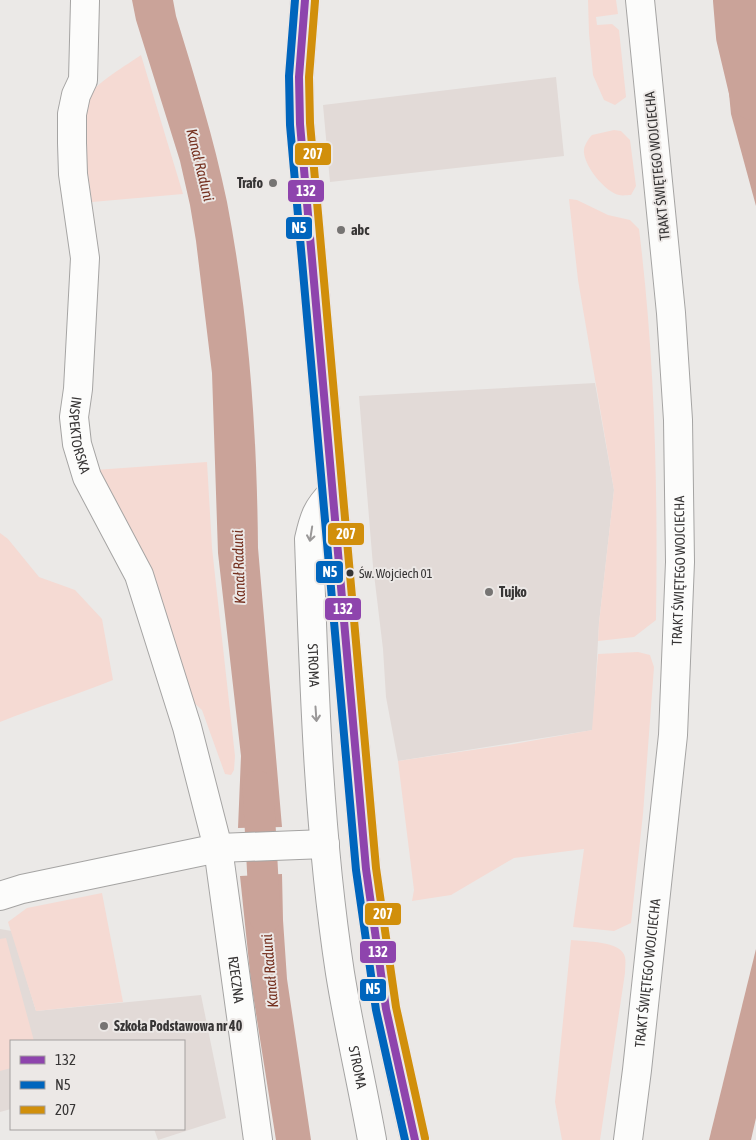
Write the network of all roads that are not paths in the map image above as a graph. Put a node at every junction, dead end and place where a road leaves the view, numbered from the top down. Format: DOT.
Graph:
graph roads {
  1 [pos="305,0"];
  2 [pos="640,0"];
  3 [pos="85,1"];
  4 [pos="333,492"];
  5 [pos="325,844"];
  6 [pos="225,848"];
  7 [pos="0,896"];
  8 [pos="258,1140"];
  9 [pos="372,1140"];
  10 [pos="415,1140"];
  11 [pos="628,1140"];
  1 -- 4 [label="street"];
  2 -- 11 [label="street, TRAKT ŚWIĘTEGO WOJCIECHA"];
  3 -- 6 [label="street, INSPEKTORSKA"];
  4 -- 5 [label="street, STROMA, one-way"];
  4 -- 10 [label="street"];
  5 -- 6 [label="street"];
  5 -- 9 [label="street, STROMA"];
  6 -- 7 [label="street"];
  6 -- 8 [label="street, RZECZNA"];
}
